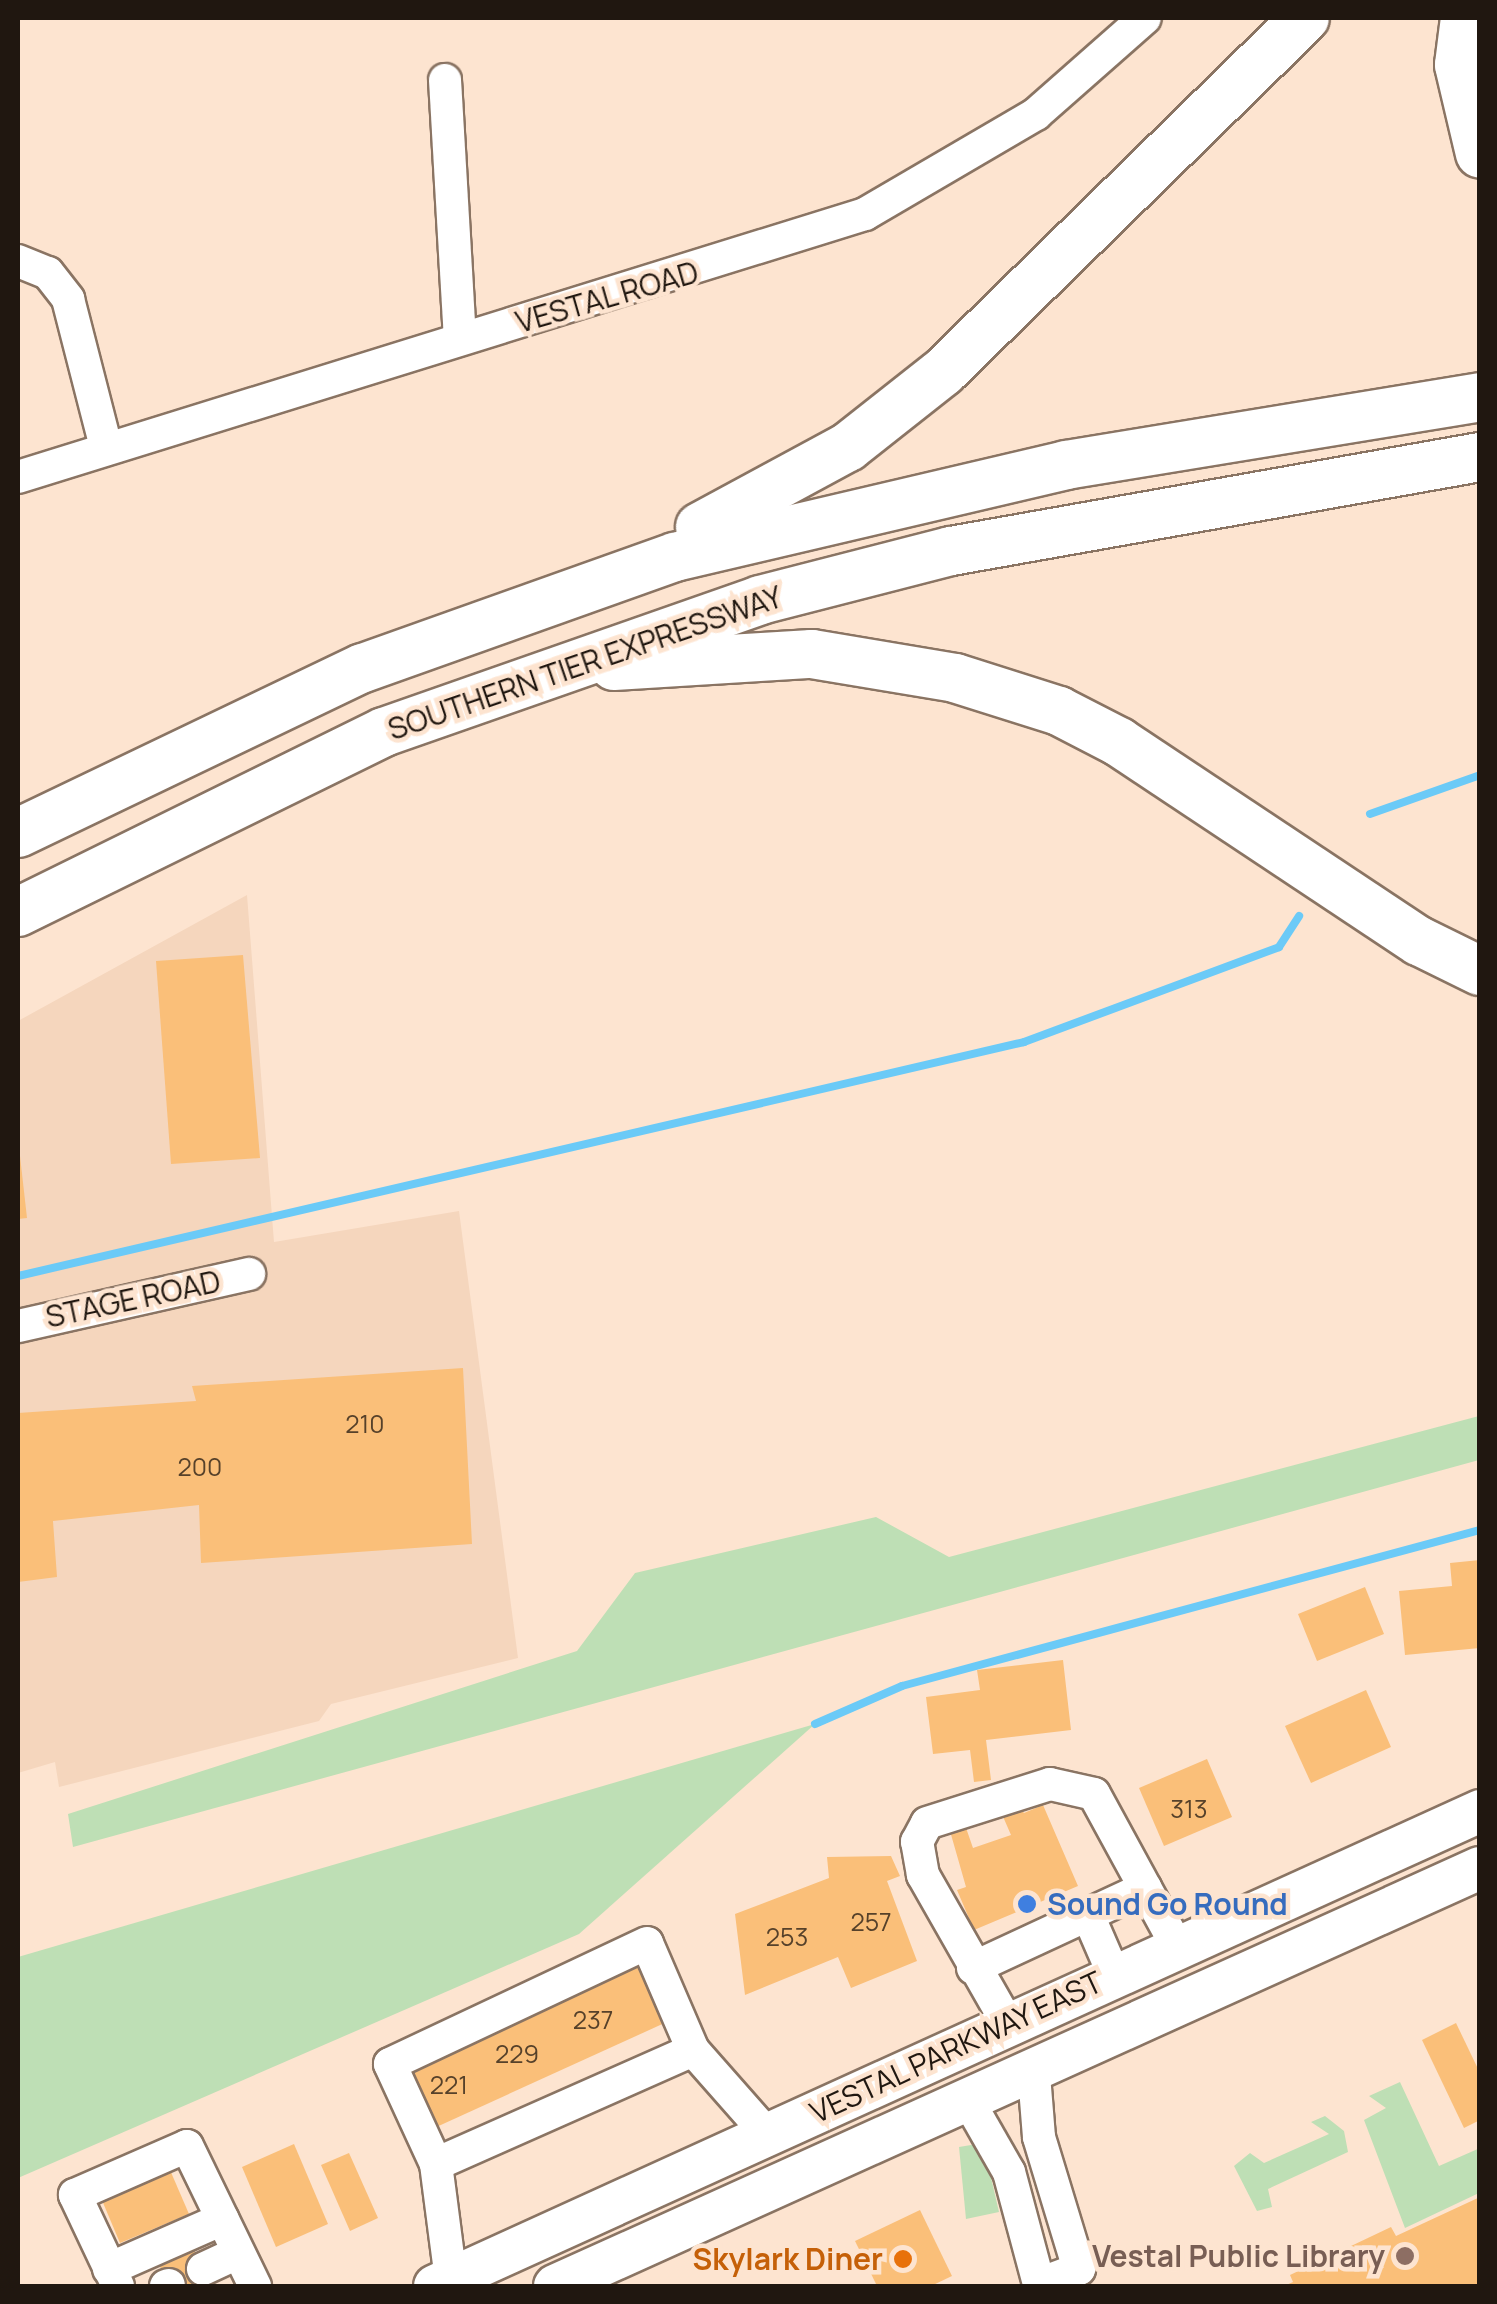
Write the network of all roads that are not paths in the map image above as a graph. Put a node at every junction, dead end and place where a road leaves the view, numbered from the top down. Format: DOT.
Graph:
graph roads {
  1 [pos="1145,18"];
  2 [pos="1305,18"];
  3 [pos="1465,18"];
  4 [pos="445,80"];
  5 [pos="1480,154"];
  6 [pos="18,261"];
  7 [pos="460,339"];
  8 [pos="1480,396"];
  9 [pos="106,447"];
  10 [pos="1480,457"];
  11 [pos="18,477"];
  12 [pos="502,615"];
  13 [pos="540,672"];
  14 [pos="18,833"];
  15 [pos="18,912"];
  16 [pos="1480,971"];
  17 [pos="249,1274"];
  18 [pos="18,1326"];
  19 [pos="1480,1811"];
  20 [pos="1480,1868"];
  21 [pos="1145,1888"];
  22 [pos="1088,1915"];
  23 [pos="1177,1946"];
  24 [pos="967,1958"];
  25 [pos="1114,1975"];
  26 [pos="1008,2024"];
  27 [pos="693,2050"];
  28 [pos="1034,2075"];
  29 [pos="970,2104"];
  30 [pos="768,2134"];
  31 [pos="436,2164"];
  32 [pos="216,2222"];
  33 [pos="238,2252"];
  34 [pos="203,2269"];
  35 [pos="114,2278"];
  36 [pos="443,2283"];
  37 [pos="255,2286"];
  38 [pos="555,2286"];
  1 -- 7 [label="street, VESTAL ROAD"];
  2 -- 12 [label="highway"];
  3 -- 5 [label="highway"];
  4 -- 7 [label="street"];
  6 -- 9 [label="street"];
  7 -- 9 [label="street, VESTAL ROAD"];
  8 -- 12 [label="highway"];
  9 -- 11 [label="street, VESTAL ROAD"];
  10 -- 13 [label="highway, SOUTHERN TIER EXPRESSWAY"];
  12 -- 14 [label="highway"];
  13 -- 15 [label="highway, SOUTHERN TIER EXPRESSWAY"];
  13 -- 16 [label="highway"];
  17 -- 18 [label="street, STAGE ROAD"];
  19 -- 23 [label="main road, VESTAL PARKWAY EAST"];
  20 -- 28 [label="main road, VESTAL PARKWAY EAST"];
  21 -- 22 [label="street"];
  21 -- 23 [label="street"];
  21 -- 24 [label="street"];
  22 -- 24 [label="street"];
  22 -- 25 [label="street"];
  23 -- 25 [label="main road, VESTAL PARKWAY EAST"];
  24 -- 26 [label="street"];
  25 -- 26 [label="main road, VESTAL PARKWAY EAST"];
  26 -- 30 [label="main road, VESTAL PARKWAY EAST"];
  27 -- 30 [label="street"];
  27 -- 31 [label="street"];
  27 -- 31 [label="street"];
  28 -- 29 [label="main road, VESTAL PARKWAY EAST"];
  28 -- 29 [label="street"];
  29 -- 38 [label="main road, VESTAL PARKWAY EAST"];
  30 -- 36 [label="main road, VESTAL PARKWAY EAST"];
  31 -- 36 [label="street"];
  32 -- 33 [label="street"];
  32 -- 35 [label="street"];
  32 -- 35 [label="street"];
  33 -- 34 [label="street"];
  33 -- 37 [label="street"];
}
